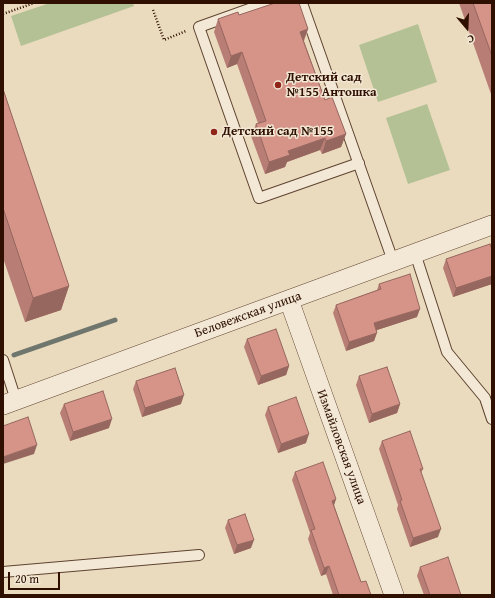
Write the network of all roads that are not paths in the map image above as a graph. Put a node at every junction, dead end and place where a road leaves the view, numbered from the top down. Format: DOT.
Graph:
graph roads {
  1 [pos="266,3"];
  2 [pos="302,3"];
  3 [pos="359,163"];
  4 [pos="492,225"];
  5 [pos="415,253"];
  6 [pos="393,261"];
  7 [pos="289,300"];
  8 [pos="3,360"];
  9 [pos="10,402"];
  10 [pos="492,419"];
  11 [pos="199,555"];
  12 [pos="3,572"];
  13 [pos="394,595"];
  1 -- 3 [label="lane"];
  2 -- 3 [label="lane"];
  3 -- 6 [label="lane"];
  4 -- 5 [label="street, Беловежская улица"];
  5 -- 6 [label="street, Беловежская улица"];
  5 -- 10 [label="lane"];
  6 -- 7 [label="street, Беловежская улица"];
  7 -- 9 [label="street, Беловежская улица"];
  7 -- 13 [label="street, Измайловская улица"];
  8 -- 9 [label="lane"];
  11 -- 12 [label="lane"];
}
